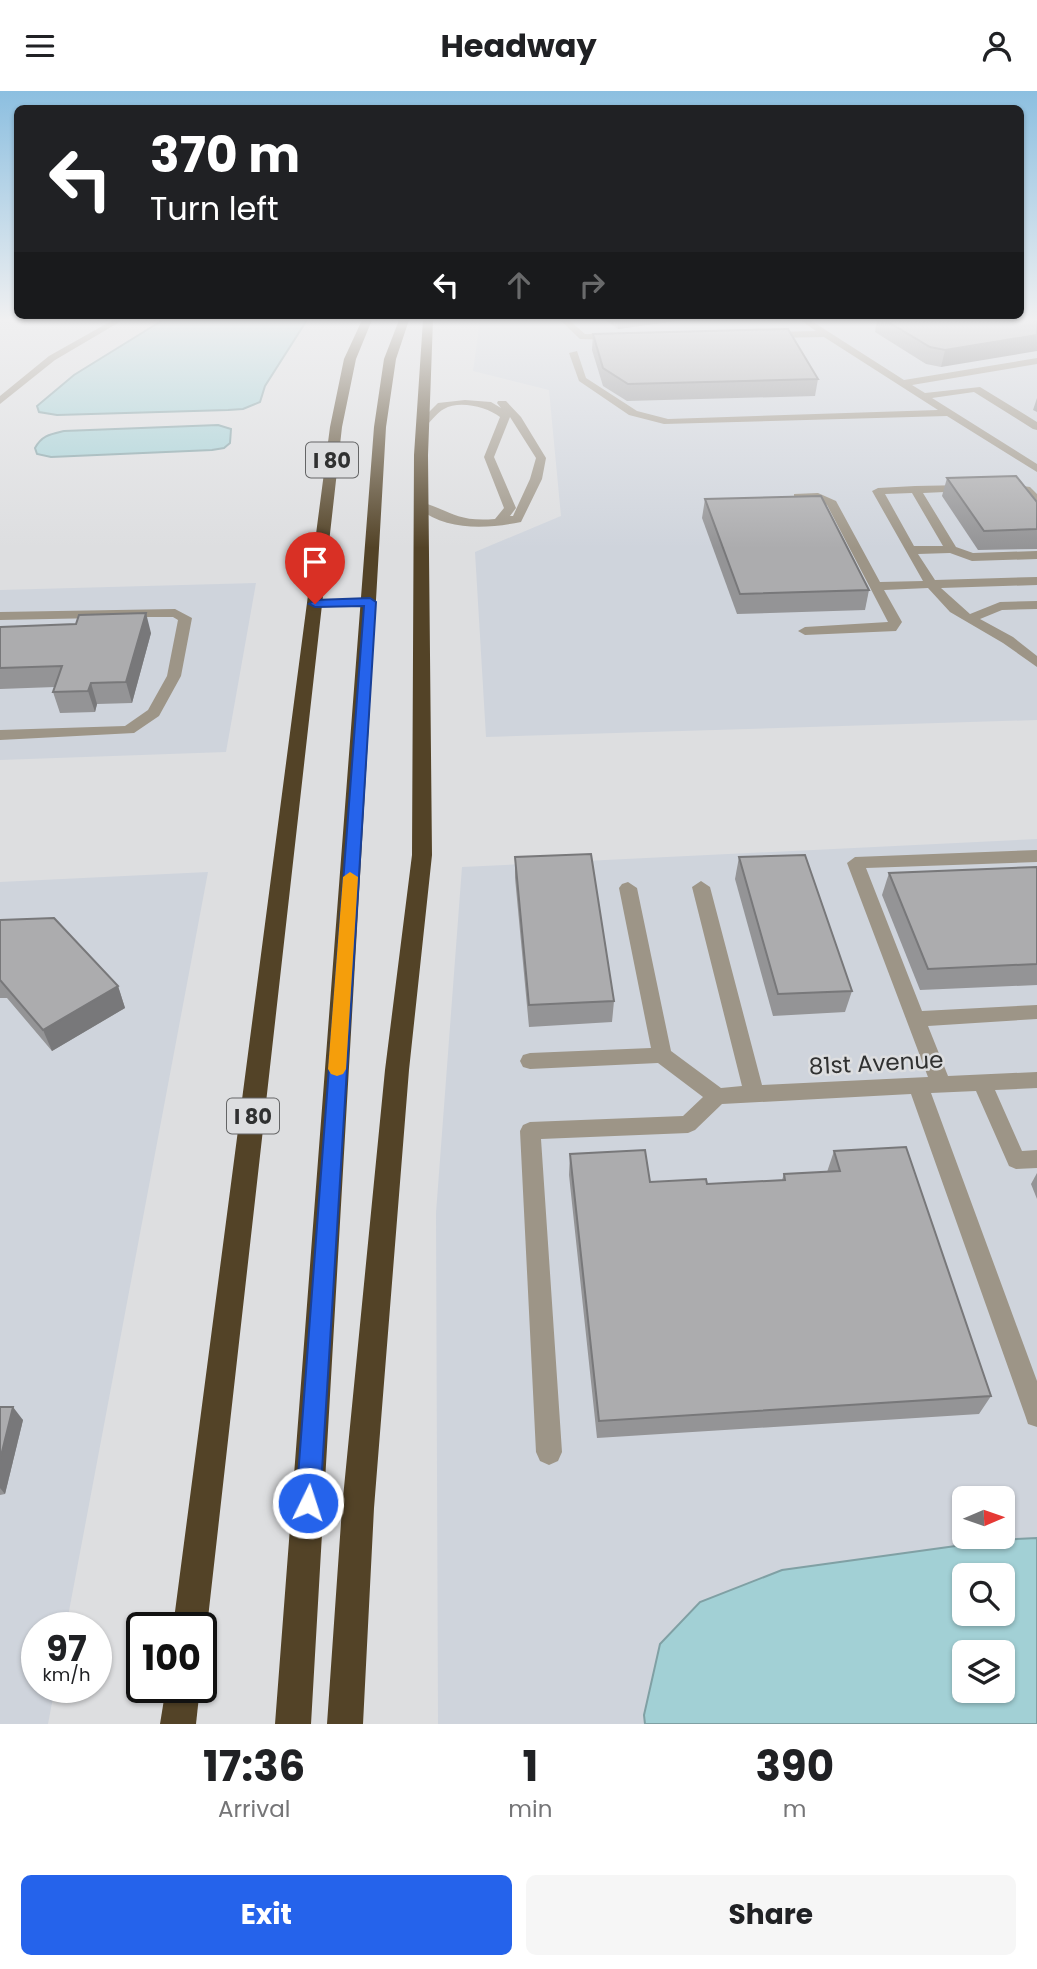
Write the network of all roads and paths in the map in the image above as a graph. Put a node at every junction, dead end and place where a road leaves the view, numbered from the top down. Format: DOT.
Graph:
graph roads {
  1 [pos="342,396"];
  2 [pos="385,396"];
  3 [pos="424,396"];
  4 [pos="608,396"];
  5 [pos="923,396"];
  6 [pos="988,396"];
  7 [pos="442,405"];
  8 [pos="950,413"];
  9 [pos="422,423"];
  10 [pos="1037,426"];
  11 [pos="1037,469"];
  12 [pos="984,487"];
  13 [pos="998,487"];
  14 [pos="915,489"];
  15 [pos="790,497"];
  16 [pos="1037,501"];
  17 [pos="421,505"];
  18 [pos="499,522"];
  19 [pos="951,549"];
  20 [pos="912,550"];
  21 [pos="1037,555"];
  22 [pos="1037,581"];
  23 [pos="932,585"];
  24 [pos="876,586"];
  25 [pos="370,602"];
  26 [pos="315,604"];
  27 [pos="1037,605"];
  28 [pos="0,616"];
  29 [pos="969,619"];
  30 [pos="805,631"];
  31 [pos="1037,663"];
  32 [pos="0,735"];
  33 [pos="1037,856"];
  34 [pos="701,887"];
  35 [pos="628,888"];
  36 [pos="1037,1012"];
  37 [pos="915,1019"];
  38 [pos="662,1055"];
  39 [pos="530,1061"];
  40 [pos="1037,1080"];
  41 [pos="982,1083"];
  42 [pos="929,1085"];
  43 [pos="754,1094"];
  44 [pos="717,1095"];
  45 [pos="1037,1160"];
  46 [pos="1037,1415"];
  47 [pos="549,1452"];
  48 [pos="192,1612"];
  49 [pos="181,1703"];
  50 [pos="178,1724"];
  51 [pos="293,1724"];
  52 [pos="345,1724"];
  1 -- 26 [label="highway, I 80"];
  2 -- 25 [label="highway, I 80"];
  3 -- 9 [label="highway"];
  4 -- 8 [label="street"];
  5 -- 8 [label="street"];
  6 -- 10 [label="street"];
  7 -- 9 [label="street"];
  7 -- 18 [label="street"];
  7 -- 18 [label="street"];
  8 -- 11 [label="street"];
  9 -- 17 [label="highway"];
  12 -- 14 [label="street"];
  13 -- 16 [label="street"];
  14 -- 19 [label="street"];
  14 -- 20 [label="street"];
  15 -- 24 [label="street"];
  17 -- 18 [label="street"];
  17 -- 52 [label="highway"];
  19 -- 20 [label="street"];
  19 -- 21 [label="street"];
  20 -- 23 [label="street"];
  22 -- 23 [label="street"];
  23 -- 24 [label="street"];
  23 -- 29 [label="street"];
  24 -- 30 [label="street"];
  25 -- 26 [label="street"];
  25 -- 51 [label="highway, I 80"];
  26 -- 48 [label="highway, I 80"];
  27 -- 29 [label="street"];
  28 -- 32 [label="street"];
  29 -- 31 [label="street"];
  33 -- 37 [label="street"];
  34 -- 43 [label="street"];
  35 -- 38 [label="street"];
  36 -- 37 [label="street"];
  37 -- 42 [label="street"];
  38 -- 39 [label="street"];
  38 -- 44 [label="street"];
  40 -- 41 [label="street, 81st Avenue"];
  41 -- 42 [label="street, 81st Avenue"];
  41 -- 45 [label="street"];
  42 -- 43 [label="street, 81st Avenue"];
  42 -- 46 [label="street"];
  43 -- 44 [label="street, 81st Avenue"];
  44 -- 47 [label="street"];
  49 -- 50 [label="highway"];
}
